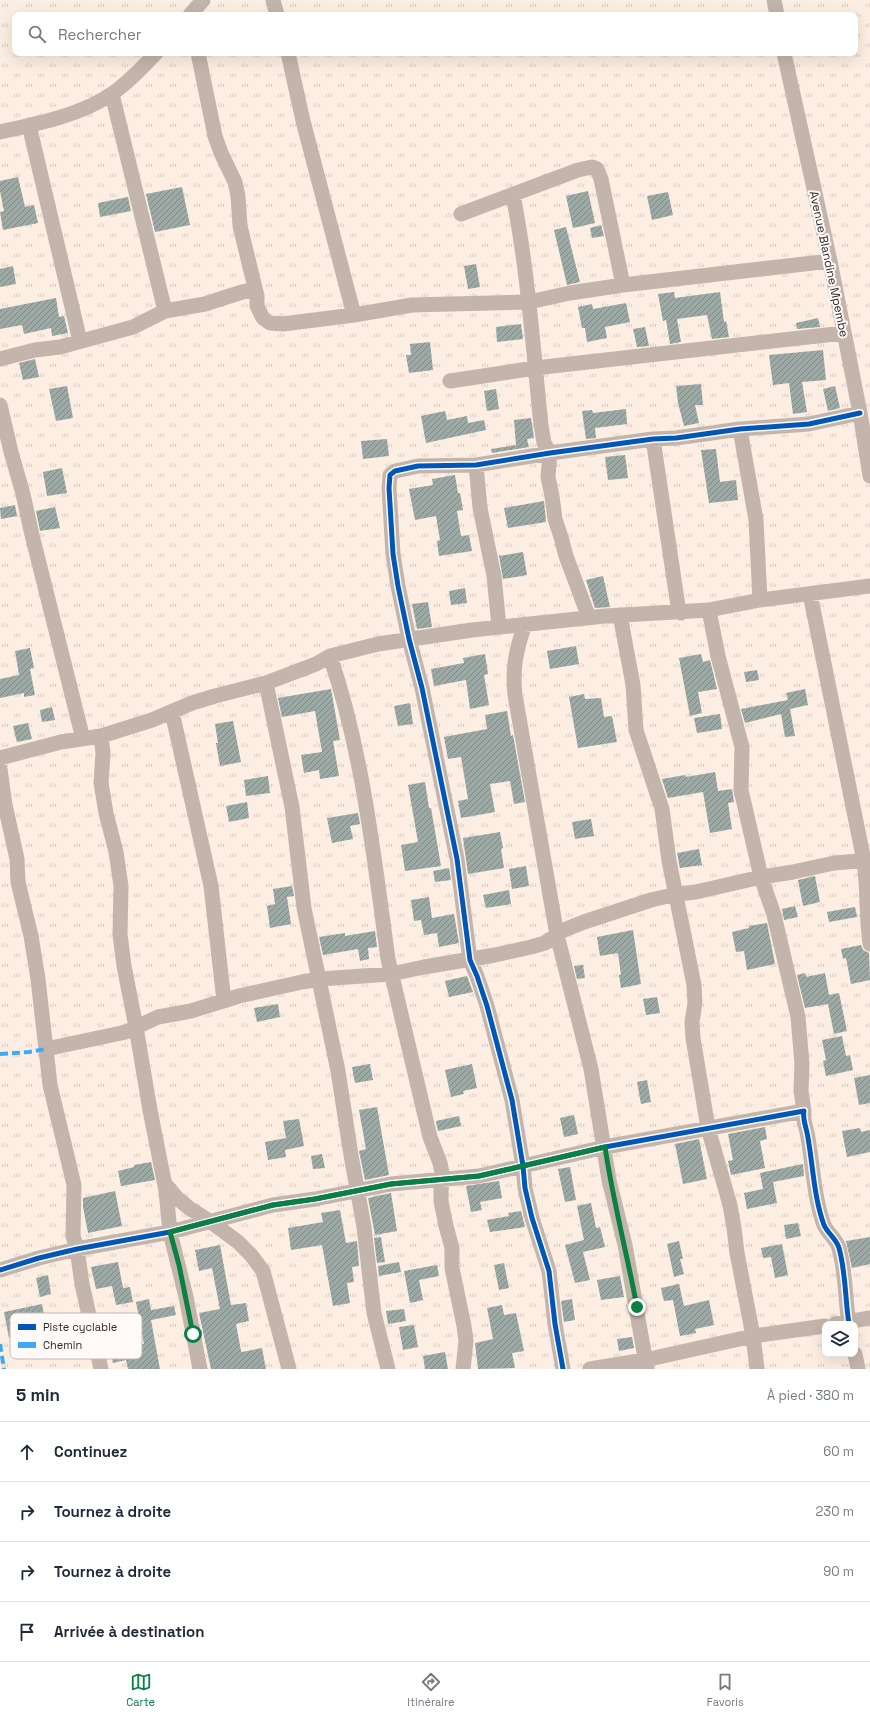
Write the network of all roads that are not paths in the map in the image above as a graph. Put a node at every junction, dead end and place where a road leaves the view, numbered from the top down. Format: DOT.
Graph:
graph roads {
  1 [pos="203,0"];
  2 [pos="273,0"];
  3 [pos="774,0"];
  4 [pos="193,12"];
  5 [pos="276,12"];
  6 [pos="776,12"];
  7 [pos="153,56"];
  8 [pos="199,56"];
  9 [pos="289,56"];
  10 [pos="785,56"];
  11 [pos="112,94"];
  12 [pos="29,125"];
  13 [pos="0,132"];
  14 [pos="513,195"];
  15 [pos="461,214"];
  16 [pos="830,261"];
  17 [pos="623,285"];
  18 [pos="255,290"];
  19 [pos="529,302"];
  20 [pos="166,311"];
  21 [pos="354,315"];
  22 [pos="844,333"];
  23 [pos="80,342"];
  24 [pos="0,359"];
  25 [pos="535,368"];
  26 [pos="450,381"];
  27 [pos="0,405"];
  28 [pos="860,413"];
  29 [pos="740,428"];
  30 [pos="653,439"];
  31 [pos="550,453"];
  32 [pos="476,466"];
  33 [pos="870,476"];
  34 [pos="870,586"];
  35 [pos="810,594"];
  36 [pos="760,600"];
  37 [pos="709,610"];
  38 [pos="681,613"];
  39 [pos="620,615"];
  40 [pos="589,618"];
  41 [pos="525,624"];
  42 [pos="499,627"];
  43 [pos="409,639"];
  44 [pos="330,656"];
  45 [pos="266,684"];
  46 [pos="172,712"];
  47 [pos="101,736"];
  48 [pos="82,739"];
  49 [pos="0,758"];
  50 [pos="0,768"];
  51 [pos="867,861"];
  52 [pos="761,877"];
  53 [pos="676,894"];
  54 [pos="557,935"];
  55 [pos="870,944"];
  56 [pos="470,960"];
  57 [pos="391,974"];
  58 [pos="320,979"];
  59 [pos="224,1001"];
  60 [pos="136,1027"];
  61 [pos="46,1049"];
  62 [pos="804,1111"];
  63 [pos="708,1128"];
  64 [pos="605,1147"];
  65 [pos="523,1166"];
  66 [pos="443,1178"];
  67 [pos="165,1184"];
  68 [pos="358,1191"];
  69 [pos="211,1222"];
  70 [pos="170,1232"];
  71 [pos="77,1249"];
  72 [pos="0,1270"];
  73 [pos="88,1313"];
  74 [pos="870,1318"];
  75 [pos="844,1321"];
  76 [pos="854,1321"];
  77 [pos="822,1326"];
  78 [pos="753,1336"];
  79 [pos="856,1357"];
  80 [pos="98,1359"];
  81 [pos="646,1365"];
  82 [pos="100,1369"];
  83 [pos="200,1369"];
  84 [pos="289,1369"];
  85 [pos="388,1369"];
  86 [pos="463,1369"];
  87 [pos="563,1369"];
  88 [pos="590,1369"];
  89 [pos="757,1369"];
  90 [pos="858,1369"];
  1 -- 4 [label="street"];
  2 -- 5 [label="street"];
  3 -- 6 [label="street"];
  7 -- 11 [label="street"];
  8 -- 18 [label="street"];
  9 -- 21 [label="street"];
  10 -- 16 [label="street, Avenue Blandine Mpembe"];
  11 -- 12 [label="street"];
  11 -- 20 [label="street"];
  12 -- 13 [label="street"];
  12 -- 23 [label="street"];
  14 -- 15 [label="street"];
  14 -- 17 [label="street"];
  14 -- 19 [label="street"];
  16 -- 17 [label="street"];
  16 -- 22 [label="street, Avenue Blandine Mpembe"];
  17 -- 19 [label="street"];
  18 -- 20 [label="street"];
  18 -- 21 [label="street"];
  19 -- 21 [label="street"];
  19 -- 25 [label="street"];
  20 -- 23 [label="street"];
  22 -- 25 [label="street"];
  22 -- 28 [label="street, Avenue Blandine Mpembe"];
  23 -- 24 [label="street"];
  25 -- 26 [label="street"];
  25 -- 31 [label="street"];
  27 -- 48 [label="street"];
  28 -- 29 [label="street"];
  28 -- 33 [label="street, Avenue Blandine Mpembe"];
  29 -- 30 [label="street"];
  29 -- 36 [label="street"];
  30 -- 31 [label="street"];
  30 -- 38 [label="street"];
  31 -- 32 [label="street"];
  31 -- 40 [label="street"];
  32 -- 42 [label="street"];
  32 -- 43 [label="street"];
  34 -- 35 [label="street"];
  35 -- 36 [label="street"];
  35 -- 51 [label="street"];
  36 -- 37 [label="street"];
  37 -- 38 [label="street"];
  37 -- 52 [label="street"];
  38 -- 39 [label="street"];
  39 -- 40 [label="street"];
  39 -- 53 [label="street"];
  40 -- 41 [label="street"];
  41 -- 42 [label="street"];
  41 -- 54 [label="street"];
  42 -- 43 [label="street"];
  43 -- 44 [label="street"];
  43 -- 56 [label="street"];
  44 -- 45 [label="street"];
  44 -- 57 [label="street"];
  45 -- 46 [label="street"];
  45 -- 58 [label="street"];
  46 -- 47 [label="street"];
  46 -- 59 [label="street"];
  47 -- 48 [label="street"];
  47 -- 60 [label="street"];
  48 -- 49 [label="street"];
  50 -- 61 [label="street"];
  51 -- 52 [label="street"];
  51 -- 55 [label="street"];
  52 -- 53 [label="street"];
  52 -- 62 [label="street"];
  53 -- 54 [label="street"];
  53 -- 63 [label="street"];
  54 -- 56 [label="street"];
  54 -- 64 [label="street"];
  56 -- 57 [label="street"];
  56 -- 65 [label="street"];
  57 -- 58 [label="street"];
  57 -- 66 [label="street"];
  58 -- 59 [label="street"];
  58 -- 68 [label="street"];
  59 -- 60 [label="street"];
  60 -- 61 [label="street"];
  60 -- 67 [label="street"];
  61 -- 71 [label="street"];
  62 -- 63 [label="street"];
  62 -- 75 [label="street"];
  63 -- 64 [label="street"];
  63 -- 78 [label="street"];
  64 -- 65 [label="street"];
  64 -- 81 [label="street"];
  65 -- 66 [label="street"];
  65 -- 87 [label="street"];
  66 -- 68 [label="street"];
  66 -- 86 [label="street"];
  67 -- 69 [label="street"];
  67 -- 70 [label="street"];
  68 -- 69 [label="street"];
  68 -- 85 [label="street"];
  69 -- 70 [label="street"];
  69 -- 84 [label="street"];
  70 -- 71 [label="street"];
  70 -- 83 [label="street"];
  71 -- 72 [label="street"];
  71 -- 73 [label="street"];
  74 -- 76 [label="street"];
  77 -- 78 [label="street"];
  78 -- 81 [label="street"];
  78 -- 89 [label="street"];
  79 -- 90 [label="street"];
  80 -- 82 [label="street"];
  81 -- 88 [label="street"];
}
